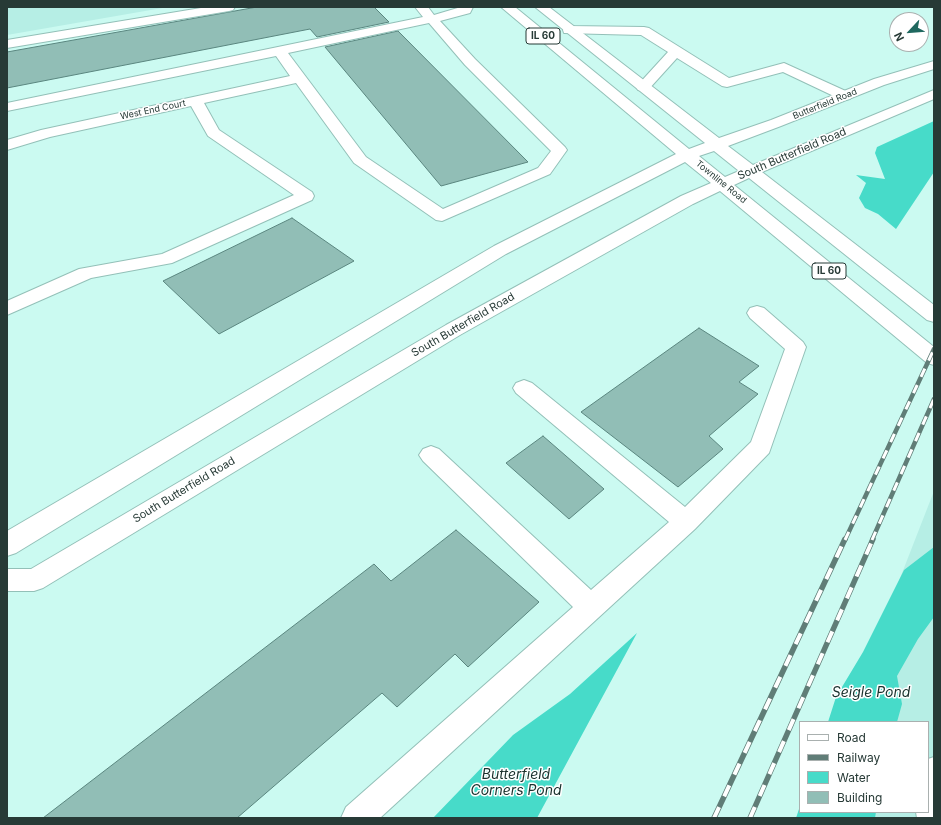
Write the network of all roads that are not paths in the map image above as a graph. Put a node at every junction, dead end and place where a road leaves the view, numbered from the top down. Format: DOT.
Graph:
graph roads {
  1 [pos="229,7"];
  2 [pos="421,7"];
  3 [pos="467,7"];
  4 [pos="507,7"];
  5 [pos="541,7"];
  6 [pos="432,19"];
  7 [pos="569,30"];
  8 [pos="7,44"];
  9 [pos="279,51"];
  10 [pos="676,51"];
  11 [pos="934,65"];
  12 [pos="299,78"];
  13 [pos="643,88"];
  14 [pos="934,94"];
  15 [pos="845,96"];
  16 [pos="196,101"];
  17 [pos="7,107"];
  18 [pos="7,145"];
  19 [pos="716,145"];
  20 [pos="687,155"];
  21 [pos="750,172"];
  22 [pos="722,184"];
  23 [pos="7,309"];
  24 [pos="757,313"];
  25 [pos="934,315"];
  26 [pos="934,358"];
  27 [pos="524,388"];
  28 [pos="431,455"];
  29 [pos="686,522"];
  30 [pos="8,543"];
  31 [pos="7,580"];
  32 [pos="591,608"];
  33 [pos="934,772"];
  34 [pos="929,788"];
  35 [pos="929,796"];
  36 [pos="357,818"];
  37 [pos="933,818"];
  1 -- 8 [label="main road"];
  2 -- 6 [label="main road"];
  3 -- 6 [label="main road"];
  4 -- 20 [label="main road, Townline Road / IL 60"];
  5 -- 7 [label="main road, IL 60"];
  6 -- 9 [label="main road"];
  6 -- 12 [label="main road"];
  7 -- 10 [label="main road"];
  7 -- 13 [label="main road, IL 60"];
  9 -- 12 [label="main road"];
  9 -- 17 [label="main road"];
  10 -- 13 [label="main road"];
  10 -- 15 [label="main road"];
  11 -- 15 [label="main road, Butterfield Road"];
  12 -- 16 [label="main road, West End Court"];
  13 -- 19 [label="main road, IL 60"];
  14 -- 21 [label="main road, South Butterfield Road"];
  15 -- 19 [label="main road, Butterfield Road"];
  16 -- 18 [label="main road, West End Court"];
  16 -- 23 [label="main road"];
  19 -- 20 [label="main road"];
  19 -- 21 [label="main road, IL 60"];
  20 -- 22 [label="main road, Townline Road / IL 60"];
  20 -- 30 [label="main road"];
  21 -- 22 [label="main road, South Butterfield Road"];
  21 -- 25 [label="main road, IL 60"];
  22 -- 26 [label="main road, Townline Road / IL 60"];
  22 -- 31 [label="main road, South Butterfield Road"];
  24 -- 29 [label="main road"];
  27 -- 29 [label="main road"];
  28 -- 32 [label="main road"];
  29 -- 32 [label="main road"];
  32 -- 36 [label="main road"];
  33 -- 34 [label="main road"];
  35 -- 37 [label="main road"];
}
